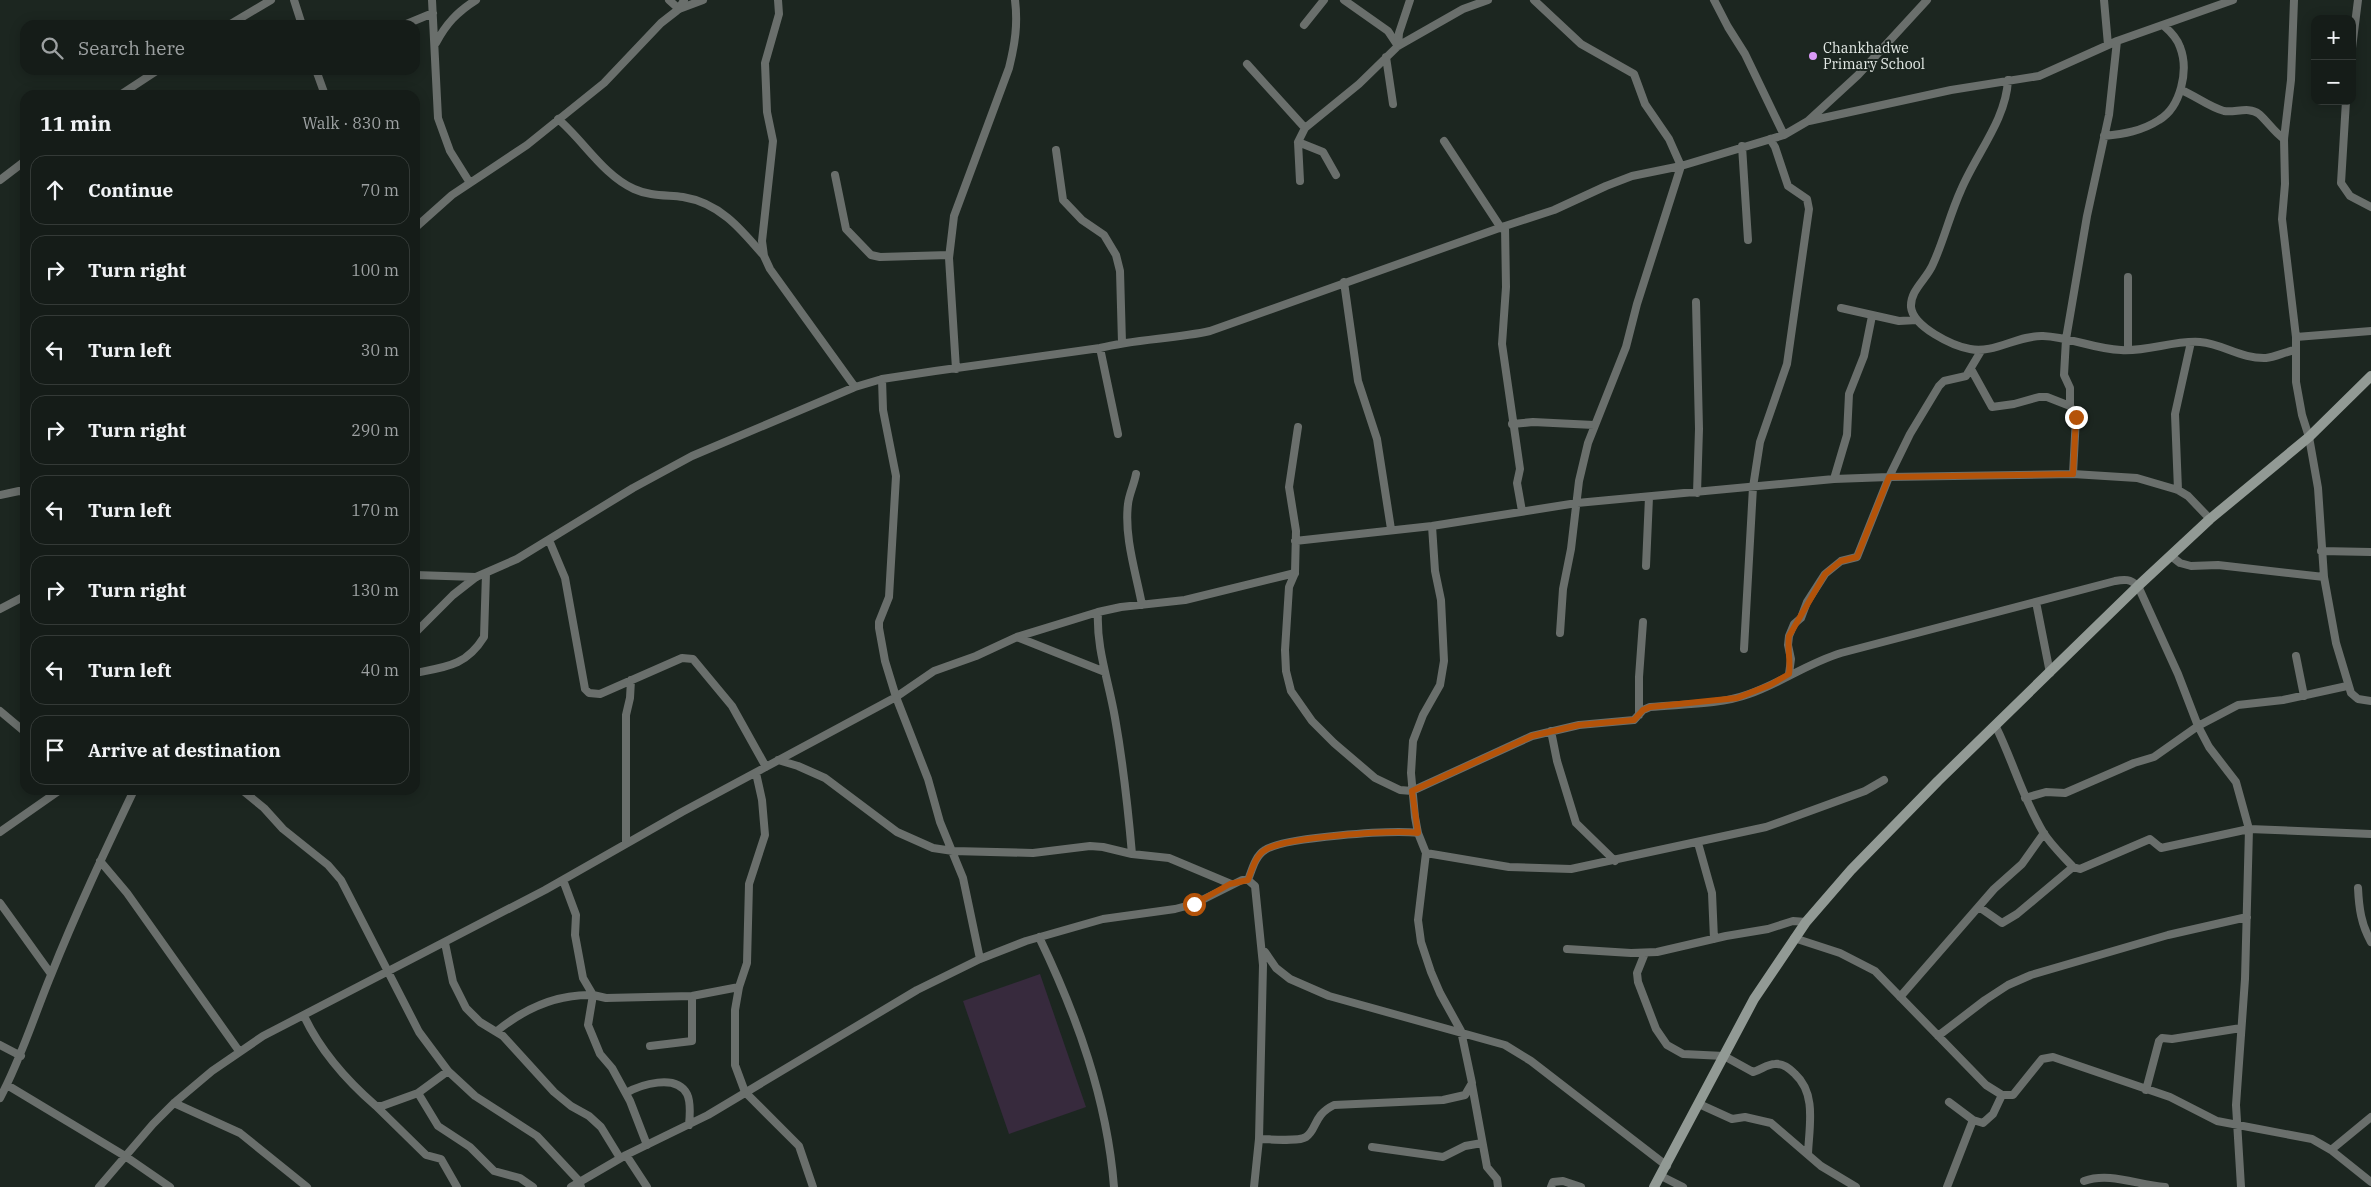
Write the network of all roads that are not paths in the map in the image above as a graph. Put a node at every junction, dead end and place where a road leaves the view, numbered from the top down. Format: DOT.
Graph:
graph roads {
  1 [pos="271,0"];
  2 [pos="294,0"];
  3 [pos="432,0"];
  4 [pos="476,0"];
  5 [pos="669,0"];
  6 [pos="684,0"];
  7 [pos="703,0"];
  8 [pos="778,0"];
  9 [pos="1016,0"];
  10 [pos="1324,0"];
  11 [pos="1344,0"];
  12 [pos="1410,0"];
  13 [pos="1488,0"];
  14 [pos="1534,0"];
  15 [pos="1714,0"];
  16 [pos="1927,0"];
  17 [pos="2104,0"];
  18 [pos="2233,0"];
  19 [pos="2294,0"];
  20 [pos="2358,0"];
  21 [pos="2207,4"];
  22 [pos="679,9"];
  23 [pos="433,12"];
  24 [pos="2356,16"];
  25 [pos="237,20"];
  26 [pos="300,20"];
  27 [pos="415,20"];
  28 [pos="1304,24"];
  29 [pos="2164,26"];
  30 [pos="2117,41"];
  31 [pos="436,43"];
  32 [pos="2108,45"];
  33 [pos="1398,46"];
  34 [pos="1386,57"];
  35 [pos="1247,64"];
  36 [pos="150,75"];
  37 [pos="318,75"];
  38 [pos="2008,80"];
  39 [pos="128,90"];
  40 [pos="323,90"];
  41 [pos="2181,90"];
  42 [pos="1393,104"];
  43 [pos="2346,105"];
  44 [pos="558,119"];
  45 [pos="1808,121"];
  46 [pos="1305,128"];
  47 [pos="1784,135"];
  48 [pos="2104,136"];
  49 [pos="1770,139"];
  50 [pos="2284,139"];
  51 [pos="1444,141"];
  52 [pos="1298,142"];
  53 [pos="1742,146"];
  54 [pos="1056,150"];
  55 [pos="20,165"];
  56 [pos="1681,166"];
  57 [pos="835,175"];
  58 [pos="1336,175"];
  59 [pos="0,180"];
  60 [pos="1300,181"];
  61 [pos="470,183"];
  62 [pos="2371,207"];
  63 [pos="420,223"];
  64 [pos="1503,227"];
  65 [pos="1748,240"];
  66 [pos="950,255"];
  67 [pos="764,256"];
  68 [pos="2128,277"];
  69 [pos="1344,282"];
  70 [pos="1696,302"];
  71 [pos="1841,308"];
  72 [pos="1872,316"];
  73 [pos="1917,320"];
  74 [pos="2371,331"];
  75 [pos="2296,337"];
  76 [pos="2066,339"];
  77 [pos="1122,342"];
  78 [pos="2191,342"];
  79 [pos="1100,348"];
  80 [pos="2128,350"];
  81 [pos="2294,350"];
  82 [pos="1981,351"];
  83 [pos="956,369"];
  84 [pos="1971,369"];
  85 [pos="2371,376"];
  86 [pos="882,379"];
  87 [pos="855,387"];
  88 [pos="2070,406"];
  89 [pos="1512,424"];
  90 [pos="1594,425"];
  91 [pos="1298,427"];
  92 [pos="1118,434"];
  93 [pos="2310,437"];
  94 [pos="1136,474"];
  95 [pos="2073,474"];
  96 [pos="1889,477"];
  97 [pos="1834,479"];
  98 [pos="1752,487"];
  99 [pos="2178,490"];
  100 [pos="20,491"];
  101 [pos="1697,493"];
  102 [pos="0,495"];
  103 [pos="1649,498"];
  104 [pos="1577,503"];
  105 [pos="1522,511"];
  106 [pos="2210,519"];
  107 [pos="1432,526"];
  108 [pos="1392,529"];
  109 [pos="549,540"];
  110 [pos="1295,541"];
  111 [pos="2321,551"];
  112 [pos="2371,552"];
  113 [pos="2171,556"];
  114 [pos="1646,566"];
  115 [pos="486,573"];
  116 [pos="1295,573"];
  117 [pos="420,575"];
  118 [pos="476,577"];
  119 [pos="2324,577"];
  120 [pos="2138,586"];
  121 [pos="20,599"];
  122 [pos="2036,602"];
  123 [pos="1142,605"];
  124 [pos="0,610"];
  125 [pos="1098,612"];
  126 [pos="1643,622"];
  127 [pos="420,628"];
  128 [pos="1560,633"];
  129 [pos="1017,638"];
  130 [pos="1744,649"];
  131 [pos="2296,656"];
  132 [pos="420,672"];
  133 [pos="1105,672"];
  134 [pos="2050,673"];
  135 [pos="1789,674"];
  136 [pos="631,680"];
  137 [pos="2347,686"];
  138 [pos="2304,696"];
  139 [pos="896,697"];
  140 [pos="2371,701"];
  141 [pos="0,711"];
  142 [pos="1639,717"];
  143 [pos="2198,726"];
  144 [pos="1996,727"];
  145 [pos="20,728"];
  146 [pos="1551,731"];
  147 [pos="778,760"];
  148 [pos="766,767"];
  149 [pos="756,772"];
  150 [pos="1884,780"];
  151 [pos="1412,791"];
  152 [pos="53,795"];
  153 [pos="132,795"];
  154 [pos="248,795"];
  155 [pos="2026,798"];
  156 [pos="2249,829"];
  157 [pos="0,832"];
  158 [pos="1418,833"];
  159 [pos="2044,834"];
  160 [pos="2371,834"];
  161 [pos="626,842"];
  162 [pos="1698,843"];
  163 [pos="953,852"];
  164 [pos="1426,853"];
  165 [pos="1132,854"];
  166 [pos="1615,860"];
  167 [pos="100,861"];
  168 [pos="2073,867"];
  169 [pos="563,880"];
  170 [pos="1248,880"];
  171 [pos="1230,884"];
  172 [pos="2358,888"];
  173 [pos="0,903"];
  174 [pos="1979,907"];
  175 [pos="2247,917"];
  176 [pos="1806,922"];
  177 [pos="1039,937"];
  178 [pos="1794,938"];
  179 [pos="1714,939"];
  180 [pos="2371,942"];
  181 [pos="444,943"];
  182 [pos="1567,949"];
  183 [pos="1264,950"];
  184 [pos="1645,953"];
  185 [pos="980,959"];
  186 [pos="389,972"];
  187 [pos="51,974"];
  188 [pos="739,987"];
  189 [pos="593,995"];
  190 [pos="692,996"];
  191 [pos="1900,997"];
  192 [pos="304,1016"];
  193 [pos="2241,1028"];
  194 [pos="497,1031"];
  195 [pos="1461,1031"];
  196 [pos="1938,1036"];
  197 [pos="0,1045"];
  198 [pos="650,1046"];
  199 [pos="240,1051"];
  200 [pos="21,1056"];
  201 [pos="1724,1056"];
  202 [pos="448,1071"];
  203 [pos="1472,1082"];
  204 [pos="7,1085"];
  205 [pos="2146,1090"];
  206 [pos="626,1092"];
  207 [pos="745,1092"];
  208 [pos="418,1093"];
  209 [pos="2002,1095"];
  210 [pos="0,1098"];
  211 [pos="1949,1102"];
  212 [pos="174,1103"];
  213 [pos="1699,1104"];
  214 [pos="376,1106"];
  215 [pos="2371,1117"];
  216 [pos="1973,1120"];
  217 [pos="689,1125"];
  218 [pos="2238,1127"];
  219 [pos="1259,1139"];
  220 [pos="1482,1143"];
  221 [pos="647,1145"];
  222 [pos="1372,1147"];
  223 [pos="2331,1150"];
  224 [pos="1808,1154"];
  225 [pos="125,1156"];
  226 [pos="623,1156"];
  227 [pos="1666,1166"];
  228 [pos="1661,1176"];
  229 [pos="2084,1182"];
  230 [pos="2371,1182"];
  231 [pos="580,1184"];
  232 [pos="99,1187"];
  233 [pos="170,1187"];
  234 [pos="307,1187"];
  235 [pos="457,1187"];
  236 [pos="533,1187"];
  237 [pos="571,1187"];
  238 [pos="647,1187"];
  239 [pos="813,1187"];
  240 [pos="1114,1187"];
  241 [pos="1254,1187"];
  242 [pos="1498,1187"];
  243 [pos="1550,1187"];
  244 [pos="1581,1187"];
  245 [pos="1654,1187"];
  246 [pos="1683,1187"];
  247 [pos="1856,1187"];
  248 [pos="1948,1187"];
  249 [pos="2165,1187"];
  250 [pos="2241,1187"];
  1 -- 25 [label="street"];
  2 -- 26 [label="street"];
  3 -- 23 [label="street"];
  4 -- 31 [label="street"];
  5 -- 22 [label="street"];
  6 -- 22 [label="street"];
  7 -- 22 [label="street"];
  8 -- 67 [label="street"];
  9 -- 66 [label="street"];
  10 -- 28 [label="street"];
  11 -- 33 [label="street"];
  12 -- 33 [label="street"];
  13 -- 33 [label="street"];
  14 -- 56 [label="street"];
  15 -- 47 [label="street"];
  16 -- 45 [label="street"];
  17 -- 32 [label="street"];
  18 -- 21 [label="street"];
  19 -- 50 [label="street"];
  20 -- 24 [label="street"];
  21 -- 29 [label="street"];
  22 -- 44 [label="street"];
  23 -- 27 [label="street"];
  23 -- 31 [label="street"];
  29 -- 30 [label="street"];
  29 -- 41 [label="street"];
  30 -- 32 [label="street"];
  30 -- 48 [label="street"];
  31 -- 61 [label="street"];
  32 -- 38 [label="street"];
  33 -- 34 [label="street"];
  34 -- 42 [label="street"];
  34 -- 46 [label="street"];
  35 -- 46 [label="street"];
  36 -- 39 [label="street"];
  37 -- 40 [label="street"];
  38 -- 45 [label="street"];
  38 -- 73 [label="street"];
  41 -- 48 [label="street"];
  41 -- 50 [label="street"];
  43 -- 62 [label="street"];
  44 -- 61 [label="street"];
  44 -- 67 [label="street"];
  45 -- 47 [label="street"];
  46 -- 52 [label="street"];
  47 -- 49 [label="street"];
  48 -- 76 [label="street"];
  49 -- 53 [label="street"];
  49 -- 98 [label="street"];
  50 -- 75 [label="street"];
  51 -- 64 [label="street"];
  52 -- 58 [label="street"];
  52 -- 60 [label="street"];
  53 -- 56 [label="street"];
  53 -- 65 [label="street"];
  54 -- 77 [label="street"];
  55 -- 59 [label="street"];
  56 -- 64 [label="street"];
  56 -- 90 [label="street"];
  57 -- 66 [label="street"];
  61 -- 63 [label="street"];
  64 -- 69 [label="street"];
  64 -- 89 [label="street"];
  66 -- 83 [label="street"];
  67 -- 87 [label="street"];
  68 -- 80 [label="street"];
  69 -- 77 [label="street"];
  69 -- 108 [label="street"];
  70 -- 101 [label="street"];
  71 -- 72 [label="street"];
  72 -- 73 [label="street"];
  72 -- 97 [label="street"];
  73 -- 82 [label="street"];
  74 -- 75 [label="street"];
  75 -- 81 [label="street"];
  76 -- 80 [label="street"];
  76 -- 82 [label="street"];
  76 -- 88 [label="street"];
  77 -- 79 [label="street"];
  78 -- 80 [label="street"];
  78 -- 81 [label="street"];
  78 -- 99 [label="street"];
  79 -- 83 [label="street"];
  79 -- 92 [label="street"];
  81 -- 93 [label="street"];
  82 -- 84 [label="street"];
  83 -- 86 [label="street"];
  84 -- 88 [label="street"];
  84 -- 96 [label="street"];
  85 -- 93 [label="street"];
  86 -- 87 [label="street"];
  86 -- 139 [label="street"];
  87 -- 109 [label="street"];
  88 -- 95 [label="street"];
  89 -- 90 [label="street"];
  89 -- 105 [label="street"];
  90 -- 104 [label="street"];
  91 -- 110 [label="street"];
  93 -- 106 [label="street"];
  93 -- 111 [label="street"];
  94 -- 123 [label="street"];
  95 -- 96 [label="street"];
  95 -- 99 [label="street"];
  96 -- 97 [label="street"];
  96 -- 135 [label="street"];
  97 -- 98 [label="street"];
  98 -- 101 [label="street"];
  98 -- 130 [label="street"];
  99 -- 106 [label="street"];
  100 -- 102 [label="street"];
  101 -- 103 [label="street"];
  103 -- 104 [label="street"];
  103 -- 114 [label="street"];
  104 -- 105 [label="street"];
  104 -- 128 [label="street"];
  105 -- 107 [label="street"];
  106 -- 113 [label="street"];
  107 -- 108 [label="street"];
  107 -- 151 [label="street"];
  108 -- 110 [label="street"];
  109 -- 115 [label="street"];
  109 -- 136 [label="street"];
  110 -- 116 [label="street"];
  111 -- 112 [label="street"];
  111 -- 119 [label="street"];
  113 -- 119 [label="street"];
  113 -- 120 [label="street"];
  115 -- 118 [label="street"];
  115 -- 132 [label="street"];
  116 -- 123 [label="street"];
  116 -- 151 [label="street"];
  117 -- 118 [label="street"];
  118 -- 127 [label="street"];
  119 -- 137 [label="street"];
  120 -- 122 [label="street"];
  120 -- 134 [label="street"];
  120 -- 143 [label="street"];
  121 -- 124 [label="street"];
  122 -- 134 [label="street"];
  122 -- 135 [label="street"];
  123 -- 125 [label="street"];
  125 -- 129 [label="street"];
  125 -- 133 [label="street"];
  126 -- 142 [label="street"];
  129 -- 133 [label="street"];
  129 -- 139 [label="street"];
  131 -- 138 [label="street"];
  133 -- 165 [label="street"];
  134 -- 144 [label="street"];
  135 -- 142 [label="street"];
  136 -- 148 [label="street"];
  136 -- 161 [label="street"];
  137 -- 138 [label="street"];
  137 -- 140 [label="street"];
  138 -- 143 [label="street"];
  139 -- 147 [label="street"];
  139 -- 163 [label="street"];
  141 -- 145 [label="street"];
  142 -- 146 [label="street"];
  143 -- 155 [label="street"];
  143 -- 156 [label="street"];
  144 -- 155 [label="street"];
  144 -- 176 [label="street"];
  146 -- 151 [label="street"];
  146 -- 166 [label="street"];
  147 -- 148 [label="street"];
  147 -- 163 [label="street"];
  148 -- 149 [label="street"];
  149 -- 161 [label="street"];
  149 -- 188 [label="street"];
  150 -- 162 [label="street"];
  151 -- 158 [label="street"];
  152 -- 157 [label="street"];
  153 -- 167 [label="street"];
  154 -- 186 [label="street"];
  155 -- 159 [label="street"];
  156 -- 160 [label="street"];
  156 -- 168 [label="street"];
  156 -- 175 [label="street"];
  158 -- 164 [label="street"];
  158 -- 170 [label="street"];
  159 -- 168 [label="street"];
  159 -- 174 [label="street"];
  161 -- 169 [label="street"];
  162 -- 166 [label="street"];
  162 -- 179 [label="street"];
  163 -- 165 [label="street"];
  163 -- 185 [label="street"];
  164 -- 166 [label="street"];
  164 -- 195 [label="street"];
  165 -- 171 [label="street"];
  167 -- 187 [label="street"];
  167 -- 199 [label="street"];
  168 -- 174 [label="street"];
  169 -- 181 [label="street"];
  169 -- 189 [label="street"];
  170 -- 171 [label="street"];
  170 -- 183 [label="street"];
  171 -- 177 [label="street"];
  172 -- 180 [label="street"];
  173 -- 187 [label="street"];
  174 -- 191 [label="street"];
  175 -- 193 [label="street"];
  175 -- 196 [label="street"];
  176 -- 178 [label="street"];
  176 -- 179 [label="street"];
  177 -- 185 [label="street"];
  177 -- 240 [label="street"];
  178 -- 191 [label="street"];
  178 -- 201 [label="street"];
  179 -- 184 [label="street"];
  181 -- 186 [label="street"];
  181 -- 194 [label="street"];
  182 -- 184 [label="street"];
  183 -- 195 [label="street"];
  183 -- 219 [label="street"];
  184 -- 201 [label="street"];
  185 -- 207 [label="street"];
  186 -- 192 [label="street"];
  186 -- 202 [label="street"];
  187 -- 200 [label="street"];
  188 -- 190 [label="street"];
  188 -- 207 [label="street"];
  189 -- 190 [label="street"];
  189 -- 194 [label="street"];
  189 -- 206 [label="street"];
  190 -- 198 [label="street"];
  191 -- 196 [label="street"];
  192 -- 199 [label="street"];
  192 -- 214 [label="street"];
  193 -- 205 [label="street"];
  193 -- 218 [label="street"];
  194 -- 226 [label="street"];
  195 -- 203 [label="street"];
  195 -- 227 [label="street"];
  196 -- 209 [label="street"];
  197 -- 200 [label="street"];
  199 -- 212 [label="street"];
  200 -- 204 [label="street"];
  201 -- 213 [label="street"];
  201 -- 224 [label="street"];
  202 -- 208 [label="street"];
  202 -- 231 [label="street"];
  203 -- 219 [label="street"];
  203 -- 220 [label="street"];
  204 -- 210 [label="street"];
  204 -- 225 [label="street"];
  205 -- 209 [label="street"];
  205 -- 218 [label="street"];
  206 -- 217 [label="street"];
  206 -- 221 [label="street"];
  207 -- 217 [label="street"];
  207 -- 239 [label="street"];
  208 -- 214 [label="street"];
  208 -- 236 [label="street"];
  209 -- 216 [label="street"];
  211 -- 216 [label="street"];
  212 -- 225 [label="street"];
  212 -- 234 [label="street"];
  213 -- 224 [label="street"];
  213 -- 227 [label="street"];
  214 -- 235 [label="street"];
  215 -- 223 [label="street"];
  216 -- 248 [label="street"];
  217 -- 221 [label="street"];
  218 -- 223 [label="street"];
  218 -- 250 [label="street"];
  219 -- 241 [label="street"];
  220 -- 222 [label="street"];
  220 -- 242 [label="street"];
  221 -- 226 [label="street"];
  223 -- 230 [label="street"];
  224 -- 247 [label="street"];
  225 -- 232 [label="street"];
  225 -- 233 [label="street"];
  226 -- 231 [label="street"];
  226 -- 238 [label="street"];
  227 -- 228 [label="street"];
  228 -- 245 [label="street"];
  228 -- 246 [label="street"];
  229 -- 249 [label="street"];
  231 -- 237 [label="street"];
  243 -- 244 [label="street"];
}
